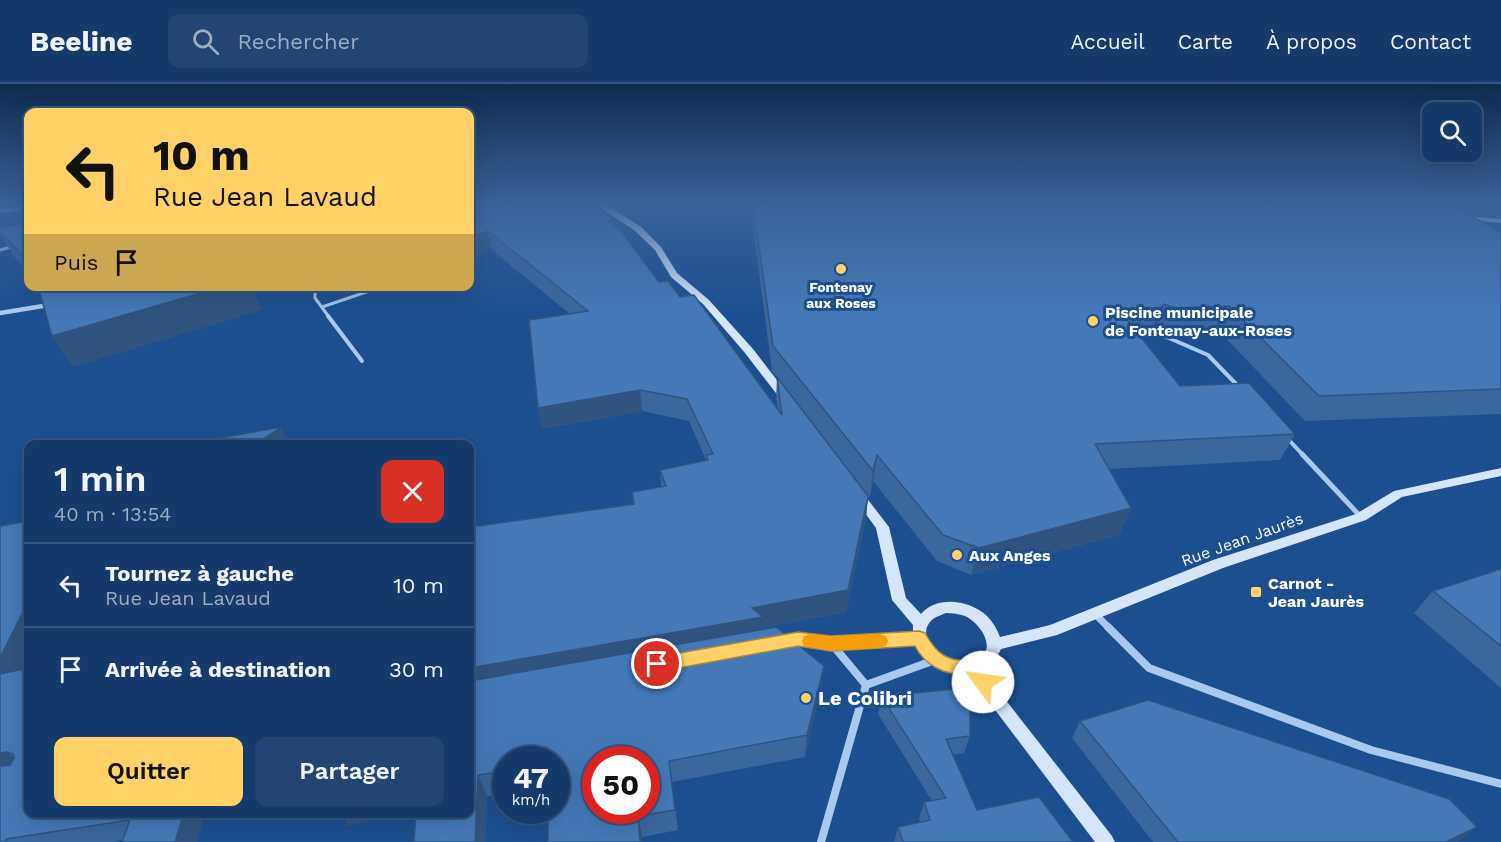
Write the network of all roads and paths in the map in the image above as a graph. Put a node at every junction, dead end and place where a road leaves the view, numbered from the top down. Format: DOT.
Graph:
graph roads {
  1 [pos="649,240"];
  2 [pos="19,245"];
  3 [pos="0,250"];
  4 [pos="315,291"];
  5 [pos="369,291"];
  6 [pos="57,304"];
  7 [pos="322,307"];
  8 [pos="0,313"];
  9 [pos="1155,332"];
  10 [pos="362,361"];
  11 [pos="1240,389"];
  12 [pos="791,406"];
  13 [pos="1280,432"];
  14 [pos="1501,472"];
  15 [pos="854,490"];
  16 [pos="1361,517"];
  17 [pos="1096,615"];
  18 [pos="920,631"];
  19 [pos="774,644"];
  20 [pos="831,644"];
  21 [pos="995,644"];
  22 [pos="935,659"];
  23 [pos="972,668"];
  24 [pos="866,685"];
  25 [pos="1501,784"];
  26 [pos="821,842"];
  27 [pos="1106,842"];
  1 -- 12 [label="main road"];
  2 -- 3 [label="lane"];
  4 -- 7 [label="lane"];
  5 -- 7 [label="lane"];
  6 -- 8 [label="street"];
  7 -- 10 [label="lane"];
  9 -- 11 [label="lane"];
  13 -- 16 [label="lane"];
  14 -- 16 [label="main road, Rue Jean Jaurès"];
  15 -- 18 [label="main road"];
  16 -- 17 [label="main road, Rue Jean Jaurès"];
  17 -- 21 [label="main road, Rue Jean Jaurès"];
  17 -- 25 [label="street"];
  18 -- 20 [label="street"];
  18 -- 21 [label="main road"];
  18 -- 22 [label="main road"];
  19 -- 20 [label="street"];
  20 -- 24 [label="street"];
  21 -- 23 [label="main road"];
  22 -- 23 [label="main road"];
  22 -- 24 [label="street"];
  23 -- 27 [label="main road"];
  24 -- 26 [label="street"];
}
